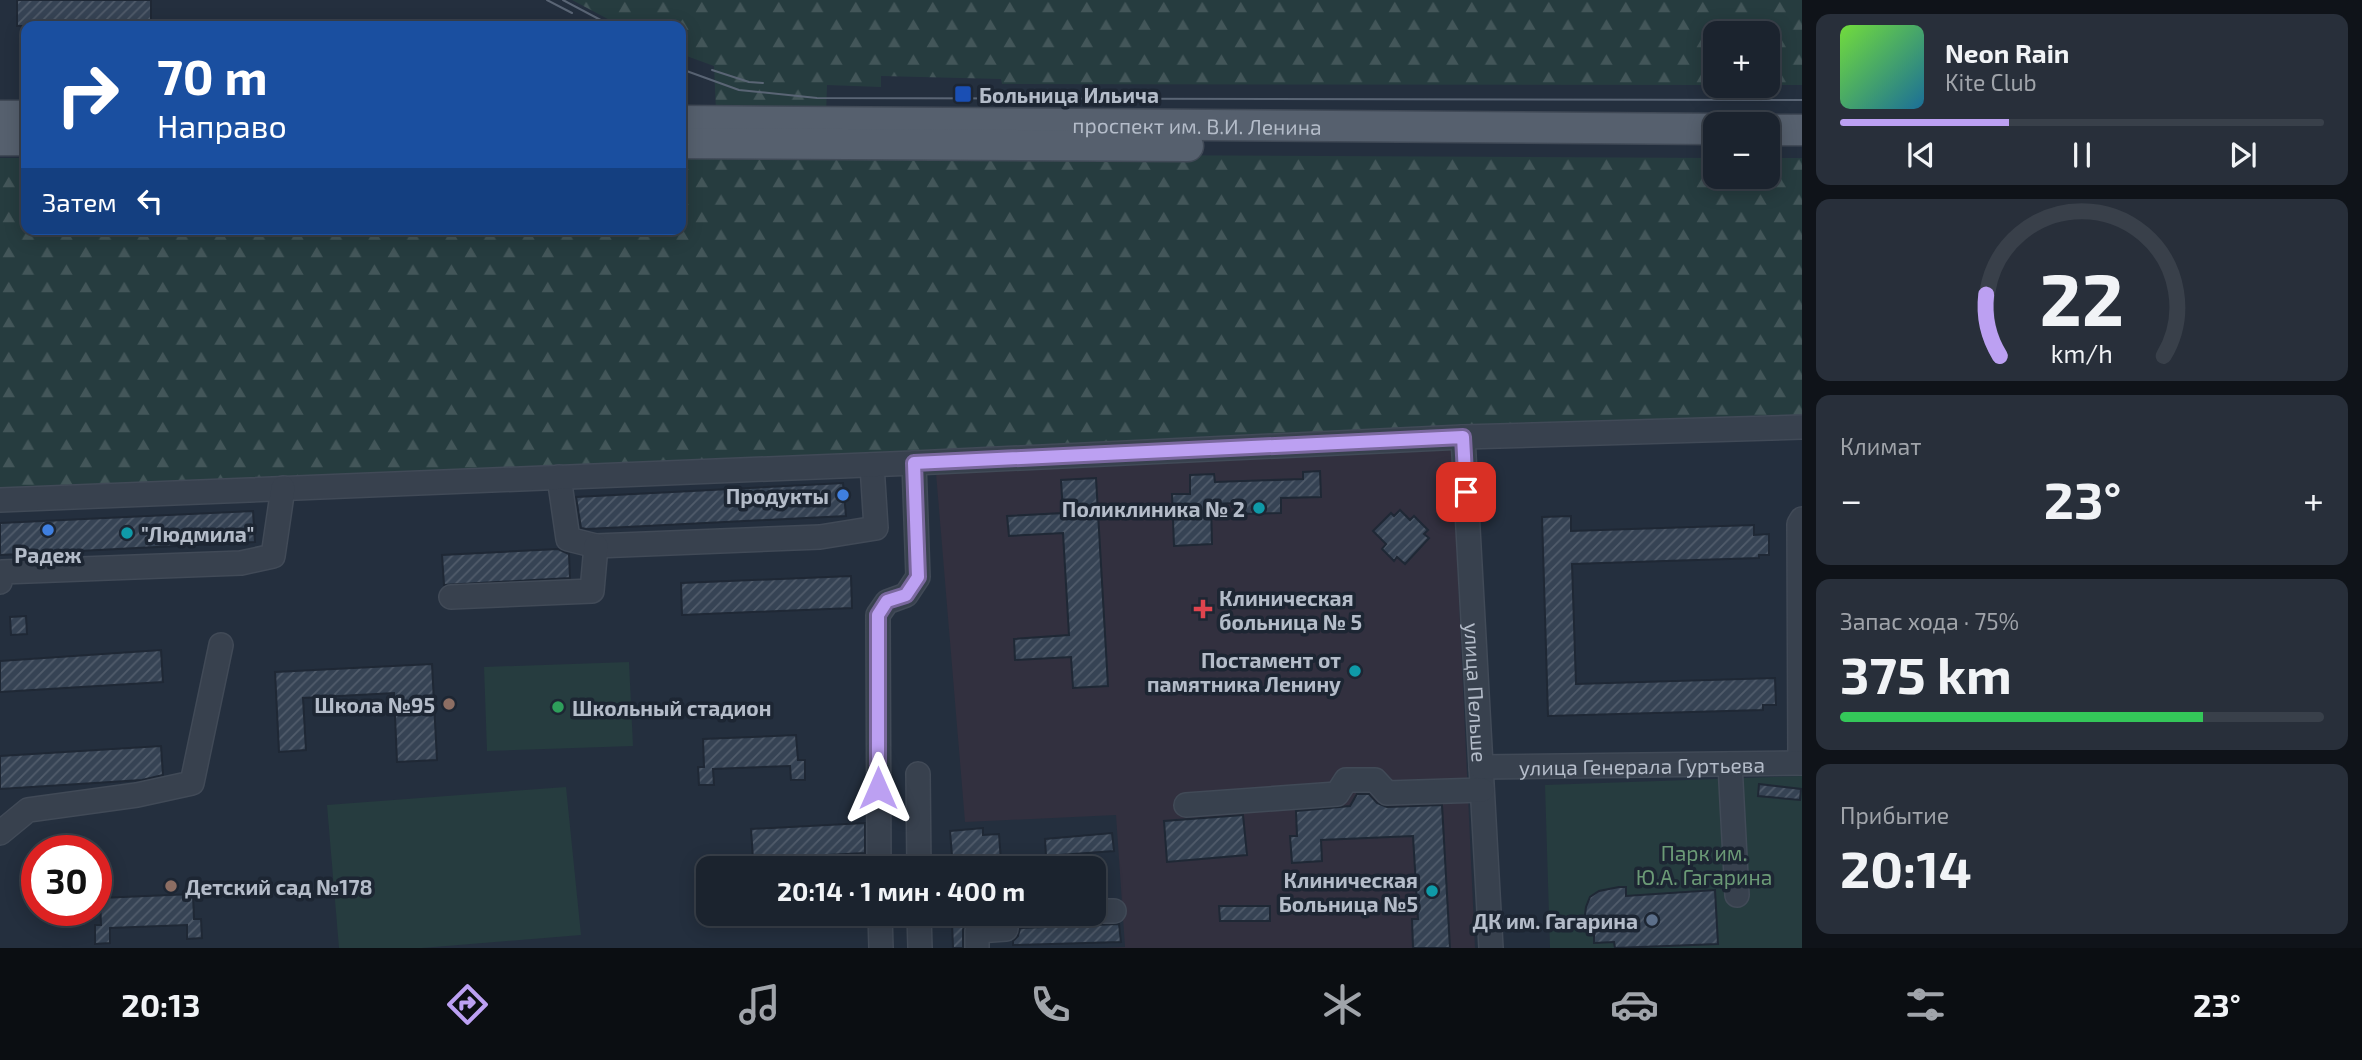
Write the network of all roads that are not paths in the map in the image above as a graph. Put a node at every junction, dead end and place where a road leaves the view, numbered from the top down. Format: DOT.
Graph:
graph roads {
  1 [pos="0,116"];
  2 [pos="21,116"];
  3 [pos="686,121"];
  4 [pos="1703,129"];
  5 [pos="1780,130"];
  6 [pos="1802,130"];
  7 [pos="0,140"];
  8 [pos="21,140"];
  9 [pos="686,144"];
  10 [pos="1703,148"];
  11 [pos="1780,148"];
  12 [pos="1802,149"];
  13 [pos="1802,427"];
  14 [pos="1463,437"];
  15 [pos="914,463"];
  16 [pos="872,465"];
  17 [pos="559,477"];
  18 [pos="283,488"];
  19 [pos="0,500"];
  20 [pos="1802,519"];
  21 [pos="596,546"];
  22 [pos="0,582"];
  23 [pos="451,597"];
  24 [pos="221,645"];
  25 [pos="1801,763"];
  26 [pos="1730,764"];
  27 [pos="918,774"];
  28 [pos="1482,778"];
  29 [pos="1186,805"];
  30 [pos="0,833"];
  31 [pos="879,856"];
  32 [pos="919,856"];
  33 [pos="1738,895"];
  34 [pos="880,926"];
  35 [pos="919,926"];
  36 [pos="1006,926"];
  37 [pos="881,948"];
  38 [pos="920,948"];
  39 [pos="977,948"];
  40 [pos="1490,948"];
  1 -- 2 [label="main road"];
  3 -- 4 [label="main road, проспект им. В.И. Ленина"];
  5 -- 6 [label="main road"];
  7 -- 8 [label="main road"];
  9 -- 10 [label="main road, проспект им. В.И. Ленина"];
  11 -- 12 [label="main road"];
  13 -- 14 [label="street"];
  14 -- 15 [label="street"];
  14 -- 28 [label="street, улица Пельше"];
  15 -- 16 [label="street"];
  15 -- 31 [label="street"];
  16 -- 17 [label="street"];
  16 -- 21 [label="street"];
  17 -- 18 [label="street"];
  17 -- 21 [label="street"];
  18 -- 19 [label="street"];
  18 -- 22 [label="street"];
  20 -- 25 [label="street"];
  21 -- 23 [label="street"];
  24 -- 30 [label="street"];
  25 -- 26 [label="street, улица Генерала Гуртьева"];
  26 -- 28 [label="street, улица Генерала Гуртьева"];
  26 -- 33 [label="street"];
  27 -- 32 [label="street"];
  28 -- 29 [label="street, улица Генерала Гуртьева"];
  28 -- 40 [label="street, улица Пельше"];
  34 -- 37 [label="street"];
  35 -- 38 [label="street"];
  36 -- 39 [label="street"];
}
